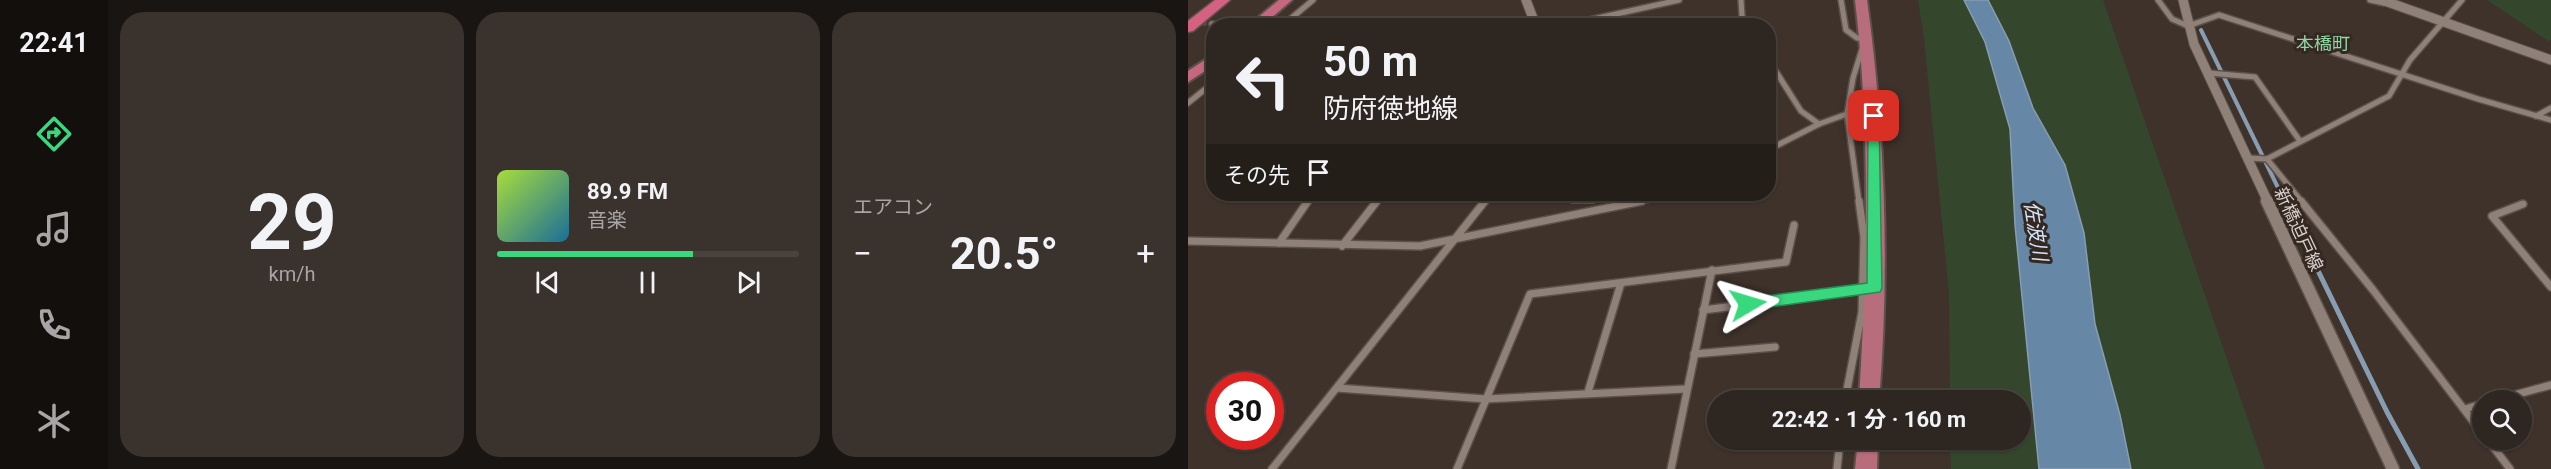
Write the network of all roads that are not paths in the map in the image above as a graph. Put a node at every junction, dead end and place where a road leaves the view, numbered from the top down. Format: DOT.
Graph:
graph roads {
  1 [pos="1203,0"];
  2 [pos="1223,0"];
  3 [pos="1287,0"];
  4 [pos="1313,0"];
  5 [pos="1526,0"];
  6 [pos="1679,0"];
  7 [pos="1741,0"];
  8 [pos="1841,0"];
  9 [pos="1861,0"];
  10 [pos="2158,0"];
  11 [pos="2183,0"];
  12 [pos="2370,0"];
  13 [pos="2382,0"];
  14 [pos="2389,0"];
  15 [pos="2462,0"];
  16 [pos="1645,3"];
  17 [pos="2399,6"];
  18 [pos="1188,12"];
  19 [pos="1264,18"];
  20 [pos="1292,18"];
  21 [pos="1533,18"];
  22 [pos="1591,18"];
  23 [pos="1743,18"];
  24 [pos="2445,22"];
  25 [pos="2188,26"];
  26 [pos="1188,28"];
  27 [pos="1867,39"];
  28 [pos="2551,60"];
  29 [pos="1206,64"];
  30 [pos="1776,71"];
  31 [pos="2209,73"];
  32 [pos="2401,74"];
  33 [pos="1188,78"];
  34 [pos="1206,88"];
  35 [pos="1188,103"];
  36 [pos="2551,108"];
  37 [pos="1847,114"];
  38 [pos="2536,116"];
  39 [pos="2551,120"];
  40 [pos="1819,124"];
  41 [pos="2300,141"];
  42 [pos="1776,146"];
  43 [pos="2248,158"];
  44 [pos="2267,159"];
  45 [pos="1308,201"];
  46 [pos="1377,201"];
  47 [pos="1485,201"];
  48 [pos="1642,201"];
  49 [pos="2523,204"];
  50 [pos="1794,225"];
  51 [pos="1188,241"];
  52 [pos="1454,241"];
  53 [pos="1279,243"];
  54 [pos="1342,246"];
  55 [pos="1712,270"];
  56 [pos="1621,283"];
  57 [pos="2551,287"];
  58 [pos="1868,289"];
  59 [pos="1703,310"];
  60 [pos="1775,347"];
  61 [pos="1694,354"];
  62 [pos="2551,385"];
  63 [pos="1337,388"];
  64 [pos="1686,388"];
  65 [pos="1847,390"];
  66 [pos="1869,390"];
  67 [pos="2532,390"];
  68 [pos="1588,392"];
  69 [pos="1486,399"];
  70 [pos="2472,407"];
  71 [pos="2465,409"];
  72 [pos="2472,419"];
  73 [pos="1839,450"];
  74 [pos="1867,450"];
  75 [pos="2496,450"];
  76 [pos="1272,469"];
  77 [pos="1457,469"];
  78 [pos="1671,469"];
  79 [pos="1837,469"];
  80 [pos="1866,469"];
  81 [pos="2393,469"];
  82 [pos="2510,469"];
  1 -- 18 [label="highway"];
  2 -- 26 [label="highway"];
  3 -- 19 [label="highway"];
  4 -- 20 [label="street"];
  5 -- 21 [label="street"];
  6 -- 16 [label="street"];
  7 -- 23 [label="street"];
  8 -- 27 [label="street"];
  9 -- 27 [label="main road"];
  10 -- 25 [label="street"];
  11 -- 25 [label="street, 新橋迫戸線"];
  12 -- 17 [label="street"];
  13 -- 17 [label="street"];
  14 -- 17 [label="street"];
  15 -- 24 [label="street"];
  16 -- 22 [label="street"];
  17 -- 24 [label="street"];
  24 -- 28 [label="street"];
  24 -- 32 [label="street"];
  25 -- 31 [label="street, 新橋迫戸線"];
  25 -- 32 [label="street"];
  27 -- 37 [label="street"];
  27 -- 58 [label="main road"];
  29 -- 33 [label="highway"];
  30 -- 40 [label="street"];
  31 -- 41 [label="street"];
  31 -- 43 [label="street, 新橋迫戸線"];
  32 -- 38 [label="street"];
  32 -- 41 [label="street"];
  34 -- 35 [label="street"];
  36 -- 38 [label="street"];
  37 -- 40 [label="street"];
  37 -- 58 [label="street"];
  38 -- 39 [label="street"];
  40 -- 42 [label="street"];
  41 -- 44 [label="street"];
  43 -- 44 [label="street"];
  43 -- 81 [label="street, 新橋迫戸線"];
  44 -- 71 [label="street"];
  45 -- 53 [label="street"];
  46 -- 54 [label="street"];
  47 -- 52 [label="street"];
  48 -- 52 [label="street"];
  49 -- 57 [label="street"];
  50 -- 55 [label="street"];
  51 -- 53 [label="street"];
  52 -- 54 [label="street"];
  52 -- 63 [label="street"];
  53 -- 54 [label="street"];
  55 -- 56 [label="street"];
  55 -- 59 [label="street"];
  56 -- 68 [label="street"];
  56 -- 69 [label="street"];
  58 -- 59 [label="street"];
  58 -- 65 [label="street"];
  58 -- 66 [label="main road"];
  59 -- 61 [label="street"];
  60 -- 61 [label="street"];
  61 -- 64 [label="street"];
  62 -- 67 [label="street"];
  63 -- 69 [label="street"];
  63 -- 76 [label="street"];
  64 -- 68 [label="street"];
  64 -- 78 [label="street"];
  68 -- 69 [label="street"];
  69 -- 77 [label="street"];
  70 -- 71 [label="street"];
  71 -- 72 [label="street"];
  73 -- 79 [label="street"];
  74 -- 80 [label="main road"];
  75 -- 82 [label="street"];
}
